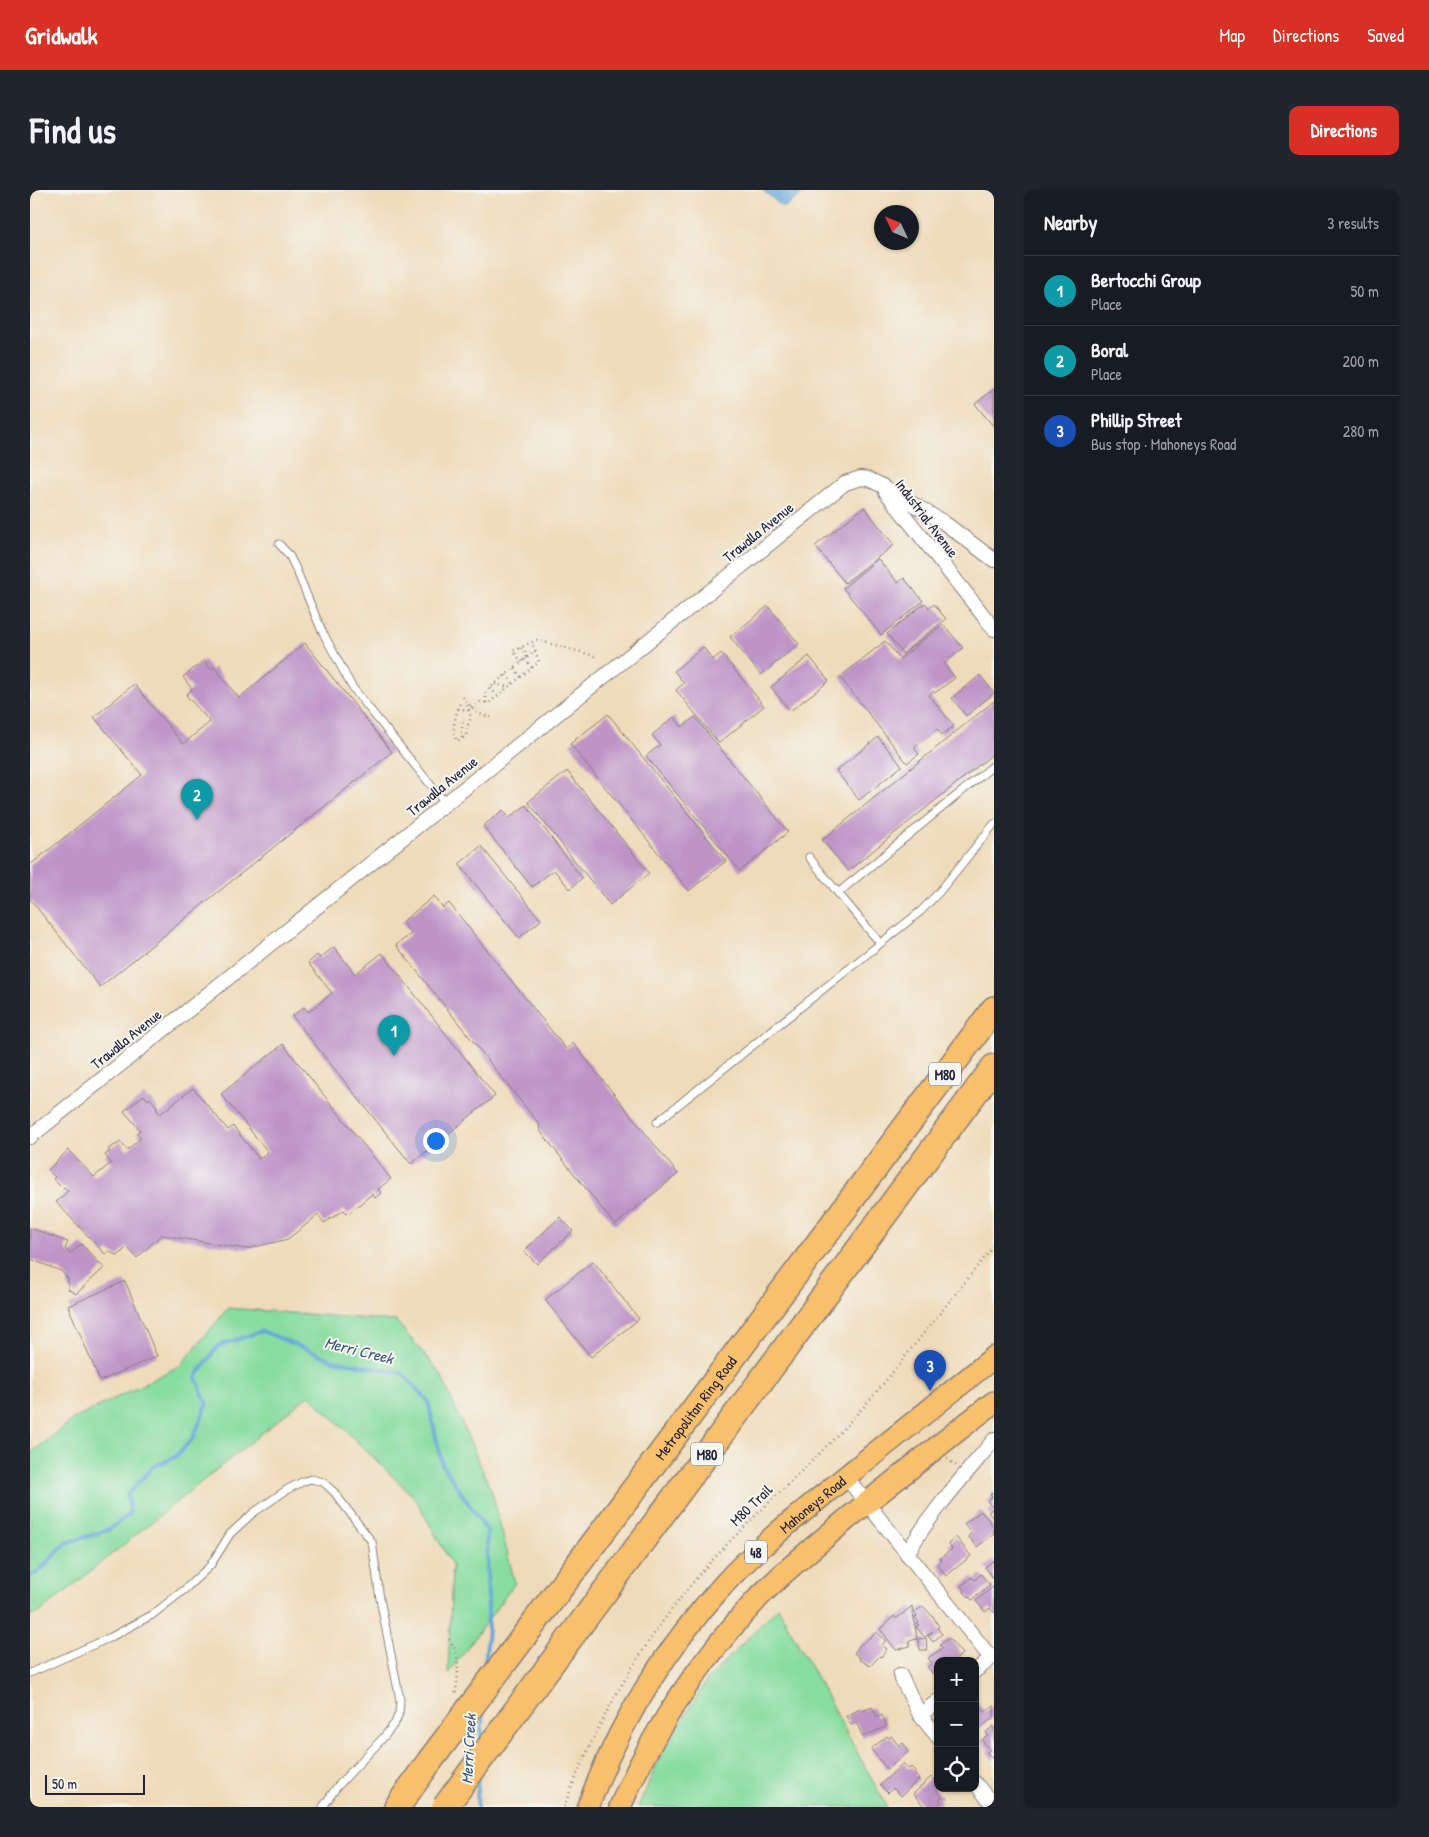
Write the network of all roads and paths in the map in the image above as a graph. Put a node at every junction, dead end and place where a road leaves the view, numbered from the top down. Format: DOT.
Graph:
graph roads {
  1 [pos="881,485"];
  2 [pos="279,544"];
  3 [pos="994,560"];
  4 [pos="994,629"];
  5 [pos="531,643"];
  6 [pos="521,648"];
  7 [pos="533,652"];
  8 [pos="594,656"];
  9 [pos="526,658"];
  10 [pos="522,662"];
  11 [pos="515,668"];
  12 [pos="532,668"];
  13 [pos="506,675"];
  14 [pos="521,677"];
  15 [pos="513,683"];
  16 [pos="495,684"];
  17 [pos="508,687"];
  18 [pos="490,688"];
  19 [pos="498,696"];
  20 [pos="463,697"];
  21 [pos="486,703"];
  22 [pos="460,704"];
  23 [pos="471,708"];
  24 [pos="458,709"];
  25 [pos="457,713"];
  26 [pos="464,718"];
  27 [pos="492,718"];
  28 [pos="469,720"];
  29 [pos="454,727"];
  30 [pos="462,727"];
  31 [pos="462,739"];
  32 [pos="994,765"];
  33 [pos="446,804"];
  34 [pos="994,824"];
  35 [pos="809,857"];
  36 [pos="838,893"];
  37 [pos="880,943"];
  38 [pos="994,989"];
  39 [pos="994,1009"];
  40 [pos="994,1067"];
  41 [pos="994,1080"];
  42 [pos="658,1122"];
  43 [pos="30,1137"];
  44 [pos="897,1139"];
  45 [pos="897,1196"];
  46 [pos="994,1246"];
  47 [pos="994,1357"];
  48 [pos="994,1402"];
  49 [pos="994,1440"];
  50 [pos="846,1477"];
  51 [pos="866,1503"];
  52 [pos="906,1554"];
  53 [pos="993,1657"];
  54 [pos="979,1668"];
  55 [pos="30,1673"];
  56 [pos="900,1675"];
  57 [pos="937,1702"];
  58 [pos="920,1715"];
  59 [pos="934,1732"];
  60 [pos="979,1788"];
  61 [pos="994,1806"];
  62 [pos="323,1807"];
  63 [pos="397,1807"];
  64 [pos="445,1807"];
  65 [pos="564,1807"];
  66 [pos="588,1807"];
  67 [pos="620,1807"];
  1 -- 3 [label="street, Industrial Avenue"];
  1 -- 4 [label="street, Industrial Avenue"];
  1 -- 33 [label="street, Trawalla Avenue"];
  2 -- 33 [label="lane"];
  5 -- 6 [label="path"];
  5 -- 7 [label="path"];
  5 -- 8 [label="path"];
  6 -- 9 [label="path"];
  6 -- 10 [label="path"];
  7 -- 9 [label="path"];
  7 -- 12 [label="path"];
  9 -- 10 [label="path"];
  9 -- 12 [label="path"];
  10 -- 11 [label="path"];
  11 -- 13 [label="path"];
  11 -- 14 [label="path"];
  12 -- 14 [label="path"];
  13 -- 15 [label="path"];
  13 -- 16 [label="path"];
  14 -- 15 [label="path"];
  15 -- 17 [label="path"];
  16 -- 17 [label="path"];
  16 -- 18 [label="path"];
  17 -- 19 [label="path"];
  18 -- 19 [label="path"];
  18 -- 21 [label="path"];
  19 -- 21 [label="path"];
  20 -- 23 [label="path"];
  21 -- 23 [label="path"];
  22 -- 24 [label="path"];
  23 -- 24 [label="path"];
  23 -- 27 [label="path"];
  23 -- 28 [label="path"];
  24 -- 25 [label="path"];
  25 -- 26 [label="path"];
  25 -- 29 [label="path"];
  26 -- 28 [label="path"];
  26 -- 30 [label="path"];
  28 -- 31 [label="path"];
  29 -- 30 [label="path"];
  29 -- 31 [label="path"];
  30 -- 31 [label="path"];
  32 -- 36 [label="lane"];
  33 -- 43 [label="street, Trawalla Avenue"];
  34 -- 37 [label="lane"];
  35 -- 36 [label="lane"];
  36 -- 37 [label="lane"];
  37 -- 42 [label="lane"];
  38 -- 44 [label="highway"];
  39 -- 44 [label="highway, Metropolitan Ring Road / M80"];
  40 -- 45 [label="highway, M80"];
  41 -- 45 [label="highway"];
  44 -- 63 [label="highway, Metropolitan Ring Road / M80, bridge"];
  45 -- 64 [label="highway, M80, bridge"];
  46 -- 65 [label="path, M80 Trail"];
  47 -- 50 [label="main road, Mahoneys Road / 48"];
  48 -- 51 [label="main road, 48"];
  49 -- 52 [label="street"];
  50 -- 51 [label="street"];
  50 -- 66 [label="main road, Mahoneys Road / 48"];
  51 -- 52 [label="street"];
  51 -- 67 [label="main road, 48"];
  52 -- 53 [label="street"];
  53 -- 54 [label="street"];
  55 -- 62 [label="lane"];
  56 -- 58 [label="street"];
  57 -- 58 [label="street"];
  58 -- 59 [label="street"];
  60 -- 61 [label="street"];
}
